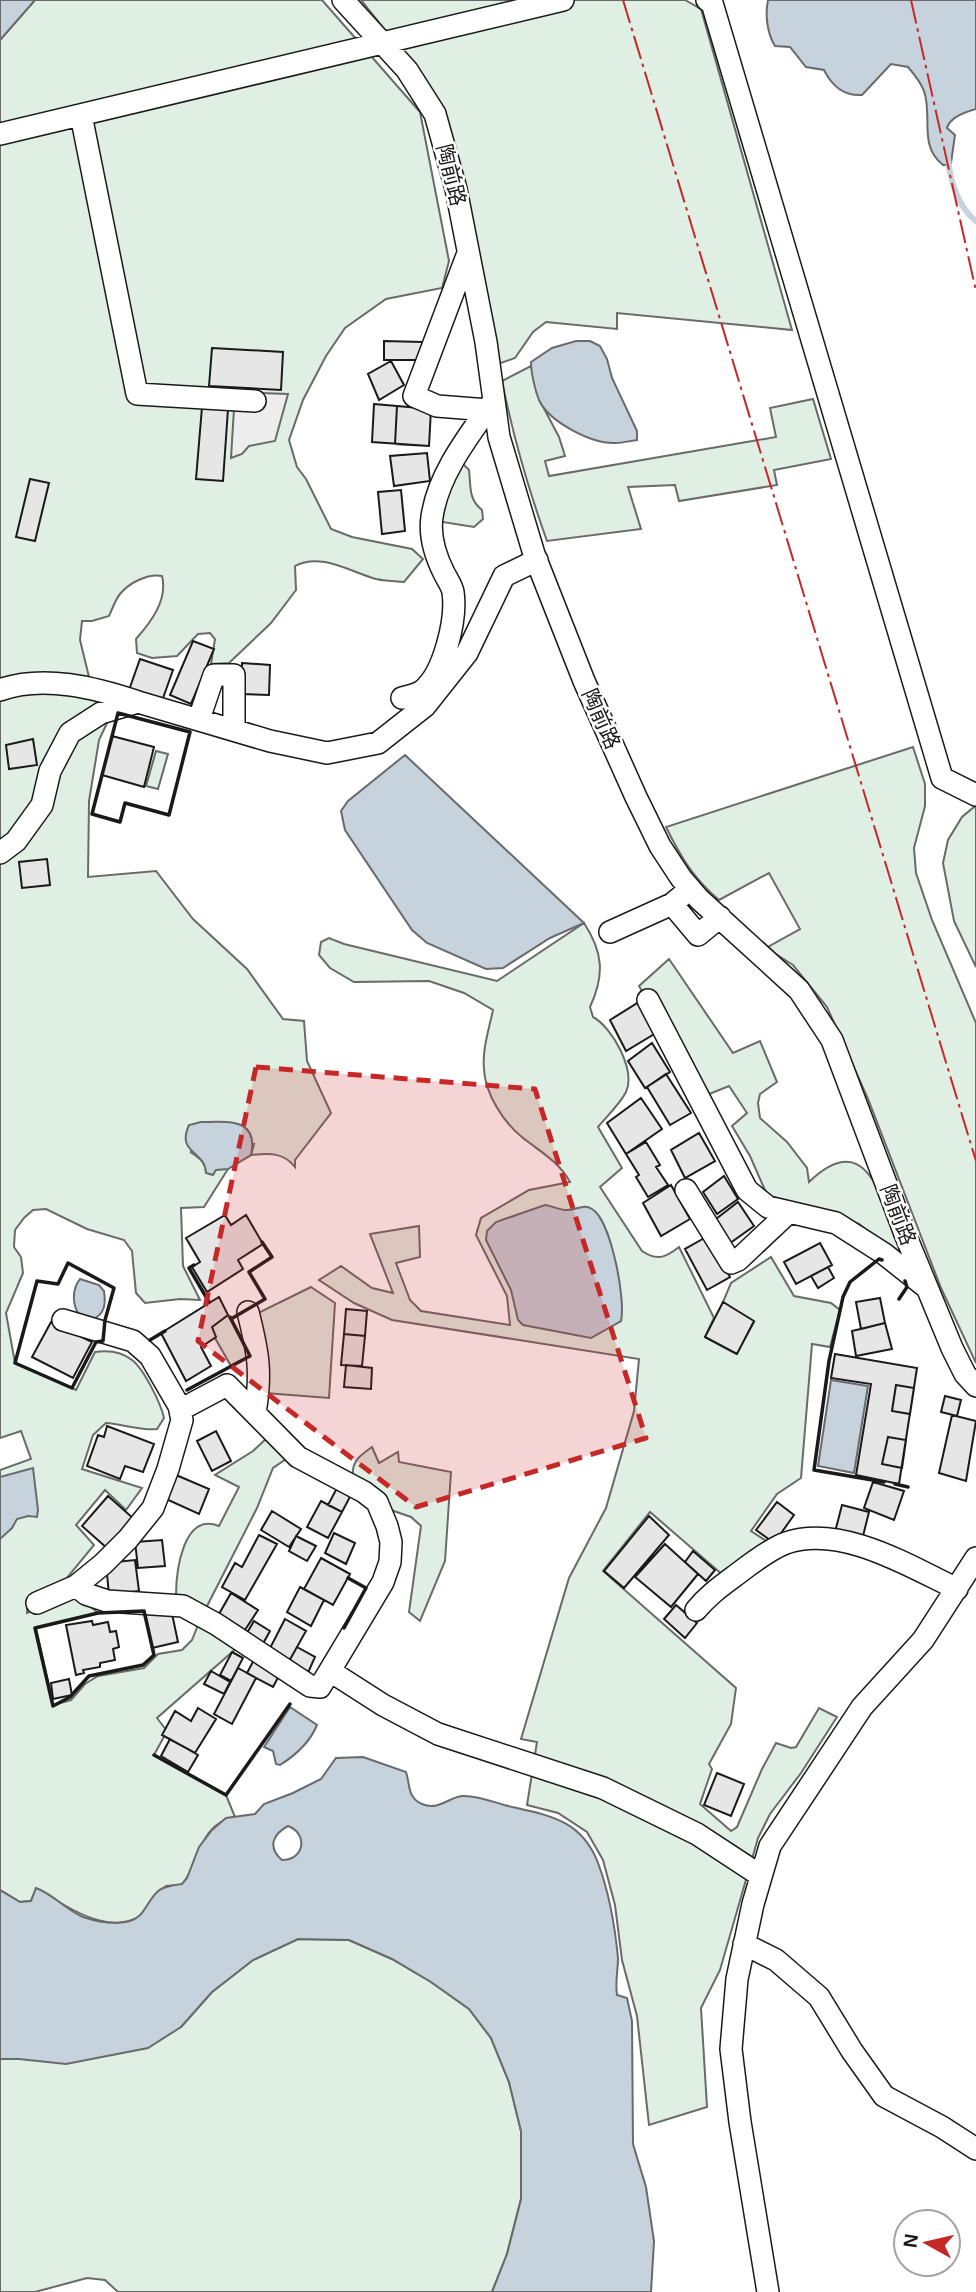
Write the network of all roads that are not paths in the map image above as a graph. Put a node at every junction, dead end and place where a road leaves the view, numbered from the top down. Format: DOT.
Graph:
graph roads {
  1 [pos="343,0"];
  2 [pos="563,0"];
  3 [pos="706,0"];
  4 [pos="502,7"];
  5 [pos="383,43"];
  6 [pos="81,115"];
  7 [pos="0,134"];
  8 [pos="468,252"];
  9 [pos="255,401"];
  10 [pos="491,405"];
  11 [pos="537,560"];
  12 [pos="0,690"];
  13 [pos="414,699"];
  14 [pos="138,702"];
  15 [pos="199,719"];
  16 [pos="234,730"];
  17 [pos="976,795"];
  18 [pos="0,853"];
  19 [pos="690,889"];
  20 [pos="672,904"];
  21 [pos="720,918"];
  22 [pos="610,932"];
  23 [pos="648,1000"];
  24 [pos="686,1190"];
  25 [pos="789,1212"];
  26 [pos="927,1288"];
  27 [pos="248,1312"];
  28 [pos="63,1320"];
  29 [pos="976,1385"];
  30 [pos="180,1410"];
  31 [pos="255,1413"];
  32 [pos="976,1558"];
  33 [pos="76,1586"];
  34 [pos="957,1589"];
  35 [pos="37,1603"];
  36 [pos="696,1610"];
  37 [pos="330,1671"];
  38 [pos="761,1876"];
  39 [pos="744,1944"];
  40 [pos="976,2149"];
  41 [pos="768,2292"];
  1 -- 5 [label="street, 陶前路"];
  2 -- 4 [label="street"];
  3 -- 17 [label="street"];
  4 -- 5 [label="street"];
  5 -- 6 [label="street"];
  5 -- 8 [label="street, 陶前路"];
  6 -- 7 [label="street"];
  6 -- 9 [label="street"];
  8 -- 10 [label="street, 陶前路"];
  8 -- 10 [label="street"];
  10 -- 11 [label="street, 陶前路"];
  10 -- 13 [label="street"];
  11 -- 13 [label="street"];
  11 -- 19 [label="street, 陶前路"];
  12 -- 14 [label="street"];
  13 -- 16 [label="street"];
  14 -- 15 [label="street"];
  14 -- 18 [label="street"];
  15 -- 16 [label="street"];
  15 -- 16 [label="street"];
  19 -- 20 [label="street"];
  19 -- 21 [label="street, 陶前路"];
  20 -- 21 [label="street"];
  20 -- 22 [label="street"];
  21 -- 26 [label="street, 陶前路"];
  23 -- 25 [label="street"];
  24 -- 25 [label="street"];
  25 -- 26 [label="street"];
  26 -- 29 [label="street, 陶前路"];
  27 -- 31 [label="street"];
  28 -- 30 [label="street"];
  30 -- 31 [label="street"];
  30 -- 33 [label="street"];
  31 -- 37 [label="street"];
  32 -- 34 [label="street"];
  33 -- 35 [label="street"];
  33 -- 37 [label="street"];
  34 -- 36 [label="street"];
  34 -- 38 [label="street"];
  37 -- 38 [label="street"];
  38 -- 39 [label="street"];
  39 -- 40 [label="street"];
  39 -- 41 [label="street"];
}
